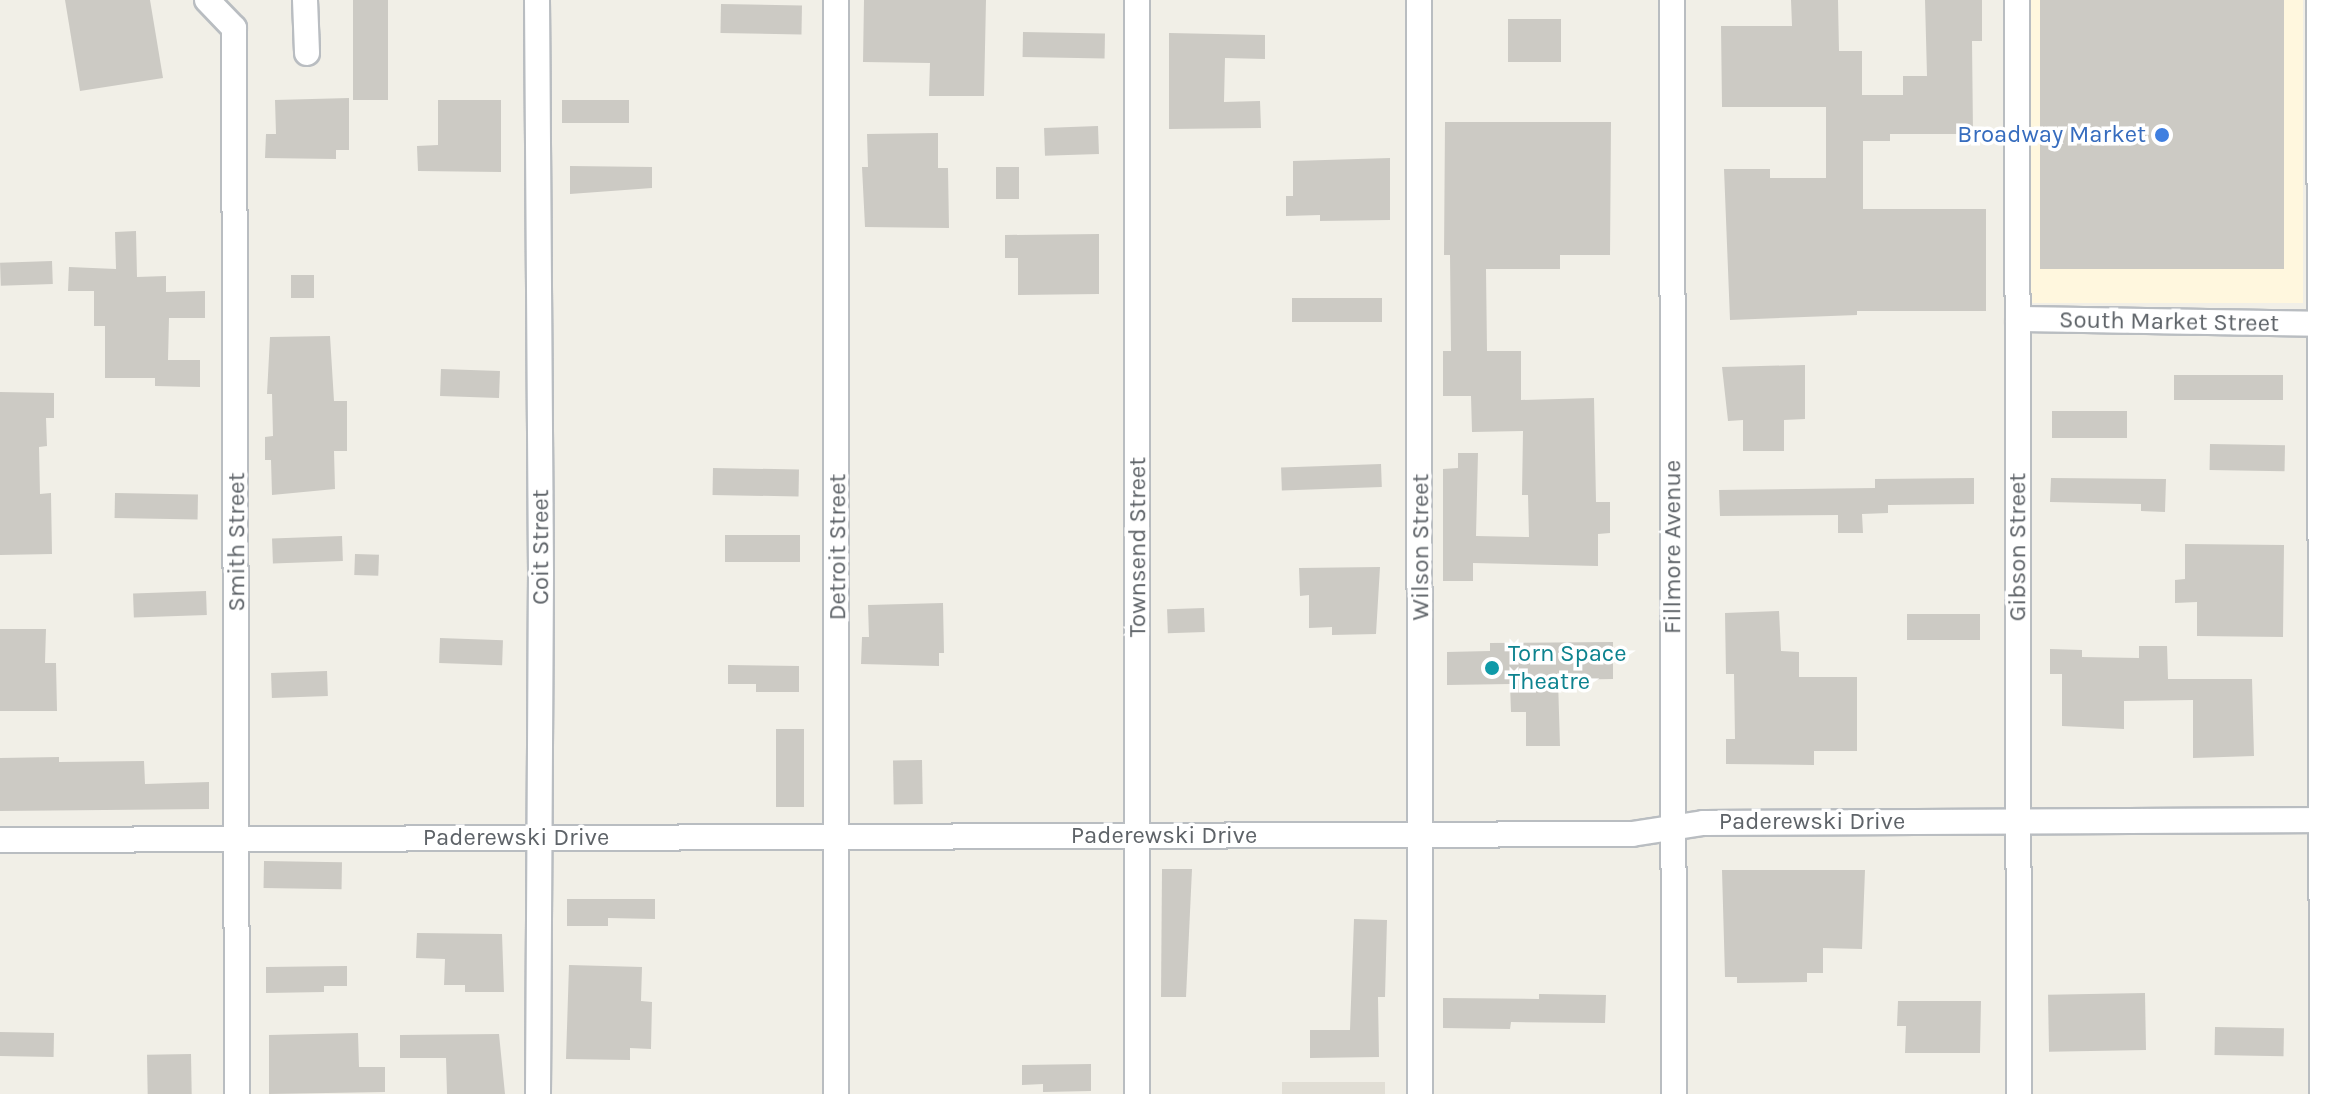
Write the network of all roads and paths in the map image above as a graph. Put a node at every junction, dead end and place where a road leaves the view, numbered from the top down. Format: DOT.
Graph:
graph roads {
  1 [pos="207,0"];
  2 [pos="305,0"];
  3 [pos="537,0"];
  4 [pos="836,0"];
  5 [pos="1137,0"];
  6 [pos="1419,0"];
  7 [pos="1672,0"];
  8 [pos="2017,0"];
  9 [pos="2319,0"];
  10 [pos="307,53"];
  11 [pos="2018,319"];
  12 [pos="2320,324"];
  13 [pos="2325,820"];
  14 [pos="2019,822"];
  15 [pos="1674,827"];
  16 [pos="1419,835"];
  17 [pos="1138,836"];
  18 [pos="834,837"];
  19 [pos="541,838"];
  20 [pos="239,839"];
  21 [pos="0,840"];
  22 [pos="237,1094"];
  23 [pos="538,1094"];
  24 [pos="836,1094"];
  25 [pos="1137,1094"];
  26 [pos="1420,1094"];
  27 [pos="1674,1094"];
  28 [pos="2019,1094"];
  29 [pos="2322,1094"];
  1 -- 20 [label="street, Smith Street"];
  2 -- 10 [label="street"];
  3 -- 19 [label="street, Coit Street"];
  4 -- 18 [label="street, Detroit Street"];
  5 -- 17 [label="street, Townsend Street"];
  6 -- 16 [label="street, Wilson Street"];
  7 -- 15 [label="street, Fillmore Avenue"];
  8 -- 11 [label="street, Gibson Street"];
  9 -- 12 [label="street"];
  11 -- 12 [label="street, South Market Street"];
  11 -- 14 [label="street, Gibson Street"];
  12 -- 13 [label="street"];
  13 -- 14 [label="street, Paderewski Drive"];
  13 -- 29 [label="street"];
  14 -- 15 [label="street, Paderewski Drive"];
  14 -- 28 [label="street, Gibson Street"];
  15 -- 16 [label="street, Paderewski Drive"];
  15 -- 27 [label="street, Fillmore Avenue"];
  16 -- 17 [label="street, Paderewski Drive"];
  16 -- 26 [label="street, Wilson Street"];
  17 -- 18 [label="street, Paderewski Drive"];
  17 -- 25 [label="street, Townsend Street"];
  18 -- 19 [label="street, Paderewski Drive"];
  18 -- 24 [label="street, Detroit Street"];
  19 -- 20 [label="street, Paderewski Drive"];
  19 -- 23 [label="street, Coit Street"];
  20 -- 21 [label="street, Paderewski Drive"];
  20 -- 22 [label="street, Smith Street"];
}
